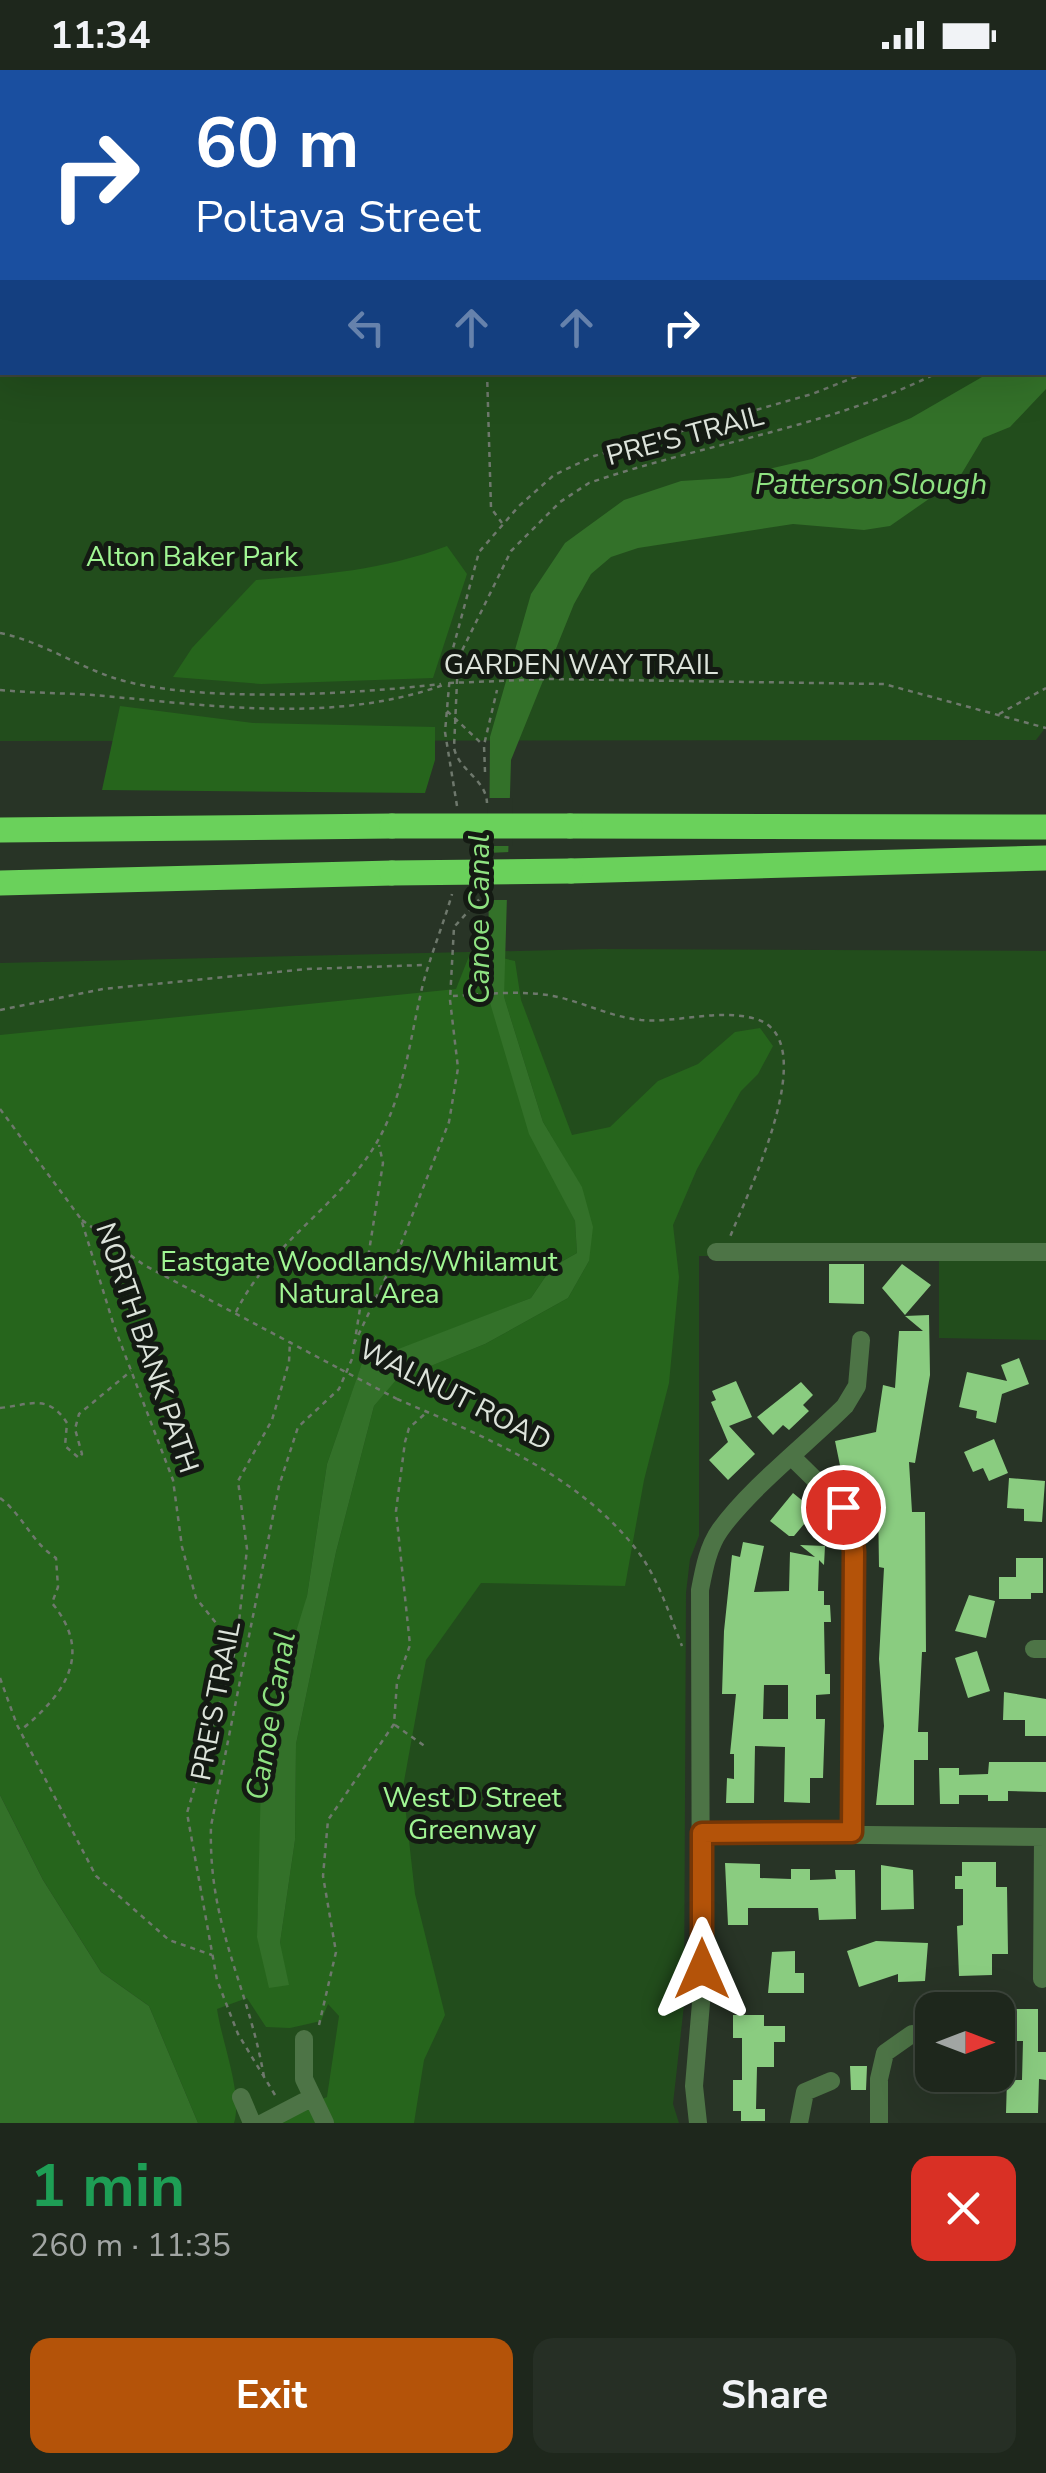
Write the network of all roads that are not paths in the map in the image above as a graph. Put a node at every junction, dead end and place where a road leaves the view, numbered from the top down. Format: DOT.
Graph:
graph roads {
  1 [pos="1046,827"];
  2 [pos="0,830"];
  3 [pos="1046,858"];
  4 [pos="0,882"];
  5 [pos="721,1252"];
  6 [pos="1046,1252"];
  7 [pos="861,1340"];
  8 [pos="793,1458"];
  9 [pos="852,1832"];
  10 [pos="702,1833"];
  11 [pos="1044,1838"];
  12 [pos="1042,1978"];
  13 [pos="912,2034"];
  14 [pos="304,2039"];
  15 [pos="831,2080"];
  16 [pos="241,2097"];
  17 [pos="311,2098"];
  18 [pos="252,2123"];
  19 [pos="263,2123"];
  20 [pos="326,2123"];
  21 [pos="698,2123"];
  22 [pos="799,2123"];
  23 [pos="878,2123"];
  1 -- 2 [label="highway, bridge"];
  3 -- 4 [label="highway, bridge"];
  5 -- 6 [label="street"];
  7 -- 8 [label="street"];
  8 -- 9 [label="street"];
  8 -- 10 [label="street"];
  9 -- 10 [label="street"];
  9 -- 11 [label="street"];
  10 -- 21 [label="street"];
  11 -- 12 [label="street"];
  13 -- 23 [label="street"];
  14 -- 17 [label="street"];
  15 -- 22 [label="street"];
  16 -- 18 [label="street"];
  17 -- 19 [label="street"];
  17 -- 20 [label="street"];
}
